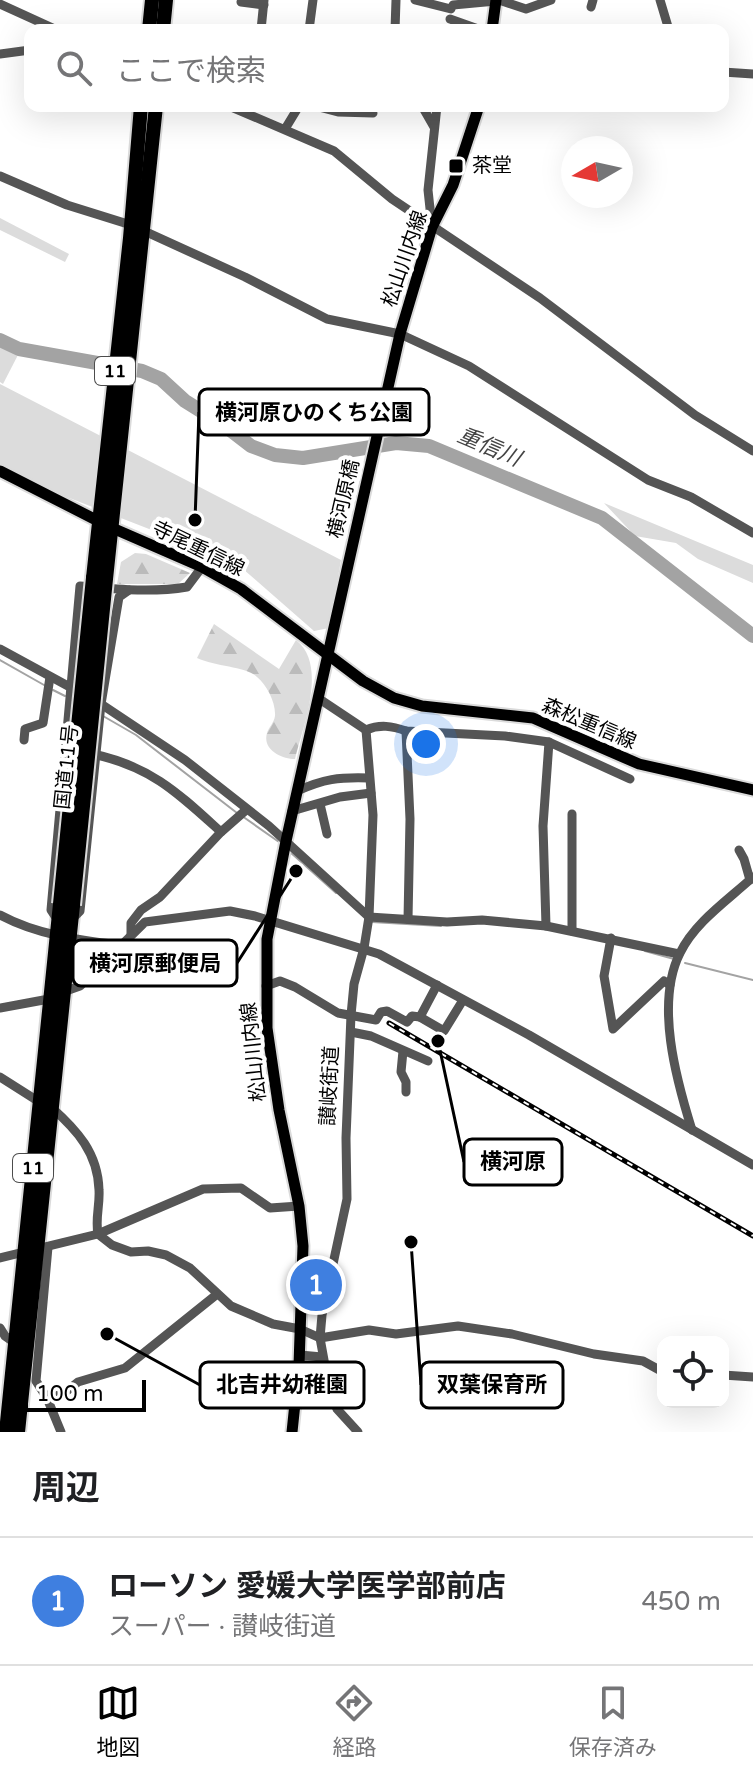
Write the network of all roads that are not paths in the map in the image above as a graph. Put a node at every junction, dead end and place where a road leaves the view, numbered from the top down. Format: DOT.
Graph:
graph roads {
  1 [pos="152,0"];
  2 [pos="166,0"];
  3 [pos="313,0"];
  4 [pos="396,0"];
  5 [pos="415,0"];
  6 [pos="497,0"];
  7 [pos="551,0"];
  8 [pos="660,0"];
  9 [pos="241,2"];
  10 [pos="264,3"];
  11 [pos="0,4"];
  12 [pos="451,12"];
  13 [pos="44,24"];
  14 [pos="150,24"];
  15 [pos="164,24"];
  16 [pos="262,24"];
  17 [pos="310,24"];
  18 [pos="395,24"];
  19 [pos="471,24"];
  20 [pos="493,24"];
  21 [pos="667,24"];
  22 [pos="24,51"];
  23 [pos="0,54"];
  24 [pos="729,72"];
  25 [pos="753,74"];
  26 [pos="141,112"];
  27 [pos="155,112"];
  28 [pos="244,112"];
  29 [pos="295,112"];
  30 [pos="338,112"];
  31 [pos="425,112"];
  32 [pos="436,112"];
  33 [pos="477,112"];
  34 [pos="373,113"];
  35 [pos="434,127"];
  36 [pos="285,129"];
  37 [pos="0,176"];
  38 [pos="432,227"];
  39 [pos="136,235"];
  40 [pos="400,334"];
  41 [pos="753,451"];
  42 [pos="0,471"];
  43 [pos="104,524"];
  44 [pos="753,533"];
  45 [pos="202,567"];
  46 [pos="129,590"];
  47 [pos="334,624"];
  48 [pos="0,649"];
  49 [pos="328,653"];
  50 [pos="50,677"];
  51 [pos="70,688"];
  52 [pos="318,698"];
  53 [pos="101,704"];
  54 [pos="366,730"];
  55 [pos="406,731"];
  56 [pos="24,740"];
  57 [pos="549,742"];
  58 [pos="66,748"];
  59 [pos="97,755"];
  60 [pos="369,778"];
  61 [pos="630,779"];
  62 [pos="753,790"];
  63 [pos="297,791"];
  64 [pos="371,793"];
  65 [pos="320,804"];
  66 [pos="246,810"];
  67 [pos="292,811"];
  68 [pos="572,814"];
  69 [pos="221,832"];
  70 [pos="327,834"];
  71 [pos="286,841"];
  72 [pos="739,850"];
  73 [pos="751,879"];
  74 [pos="0,915"];
  75 [pos="408,919"];
  76 [pos="64,920"];
  77 [pos="369,920"];
  78 [pos="270,922"];
  79 [pos="546,926"];
  80 [pos="572,931"];
  81 [pos="131,934"];
  82 [pos="611,941"];
  83 [pos="120,945"];
  84 [pos="364,948"];
  85 [pos="679,954"];
  86 [pos="437,985"];
  87 [pos="670,985"];
  88 [pos="266,986"];
  89 [pos="63,992"];
  90 [pos="49,999"];
  91 [pos="463,1000"];
  92 [pos="0,1008"];
  93 [pos="351,1015"];
  94 [pos="420,1017"];
  95 [pos="376,1020"];
  96 [pos="351,1032"];
  97 [pos="371,1036"];
  98 [pos="403,1051"];
  99 [pos="428,1061"];
  100 [pos="0,1077"];
  101 [pos="406,1092"];
  102 [pos="46,1105"];
  103 [pos="692,1130"];
  104 [pos="753,1165"];
  105 [pos="299,1206"];
  106 [pos="98,1234"];
  107 [pos="37,1248"];
  108 [pos="0,1258"];
  109 [pos="216,1295"];
  110 [pos="0,1328"];
  111 [pos="300,1329"];
  112 [pos="320,1338"];
  113 [pos="15,1343"];
  114 [pos="322,1357"];
  115 [pos="299,1360"];
  116 [pos="657,1369"];
  117 [pos="325,1371"];
  118 [pos="729,1375"];
  119 [pos="753,1377"];
  120 [pos="47,1398"];
  121 [pos="6,1432"];
  122 [pos="18,1432"];
  123 [pos="61,1432"];
  124 [pos="292,1432"];
  125 [pos="358,1432"];
  1 -- 14 [label="highway"];
  2 -- 15 [label="highway"];
  3 -- 17 [label="street"];
  4 -- 18 [label="street"];
  5 -- 12 [label="street"];
  6 -- 7 [label="street"];
  6 -- 12 [label="street"];
  6 -- 20 [label="main road"];
  8 -- 21 [label="street"];
  9 -- 10 [label="street"];
  10 -- 16 [label="street"];
  11 -- 13 [label="street"];
  12 -- 19 [label="street"];
  22 -- 23 [label="street"];
  24 -- 25 [label="street"];
  26 -- 39 [label="highway, 国道11号 / 11"];
  27 -- 39 [label="highway, 国道11号 / 11"];
  28 -- 36 [label="street"];
  29 -- 36 [label="street"];
  30 -- 34 [label="street"];
  31 -- 35 [label="street"];
  32 -- 35 [label="street"];
  33 -- 38 [label="main road, 松山川内線"];
  35 -- 38 [label="street"];
  36 -- 38 [label="street"];
  37 -- 39 [label="street"];
  38 -- 40 [label="main road, 松山川内線"];
  38 -- 41 [label="street"];
  39 -- 40 [label="street"];
  39 -- 43 [label="highway, 国道11号 / 11"];
  40 -- 44 [label="street"];
  40 -- 47 [label="main road, 横河原橋"];
  42 -- 43 [label="main road, 寺尾重信線"];
  43 -- 45 [label="main road, 寺尾重信線"];
  43 -- 76 [label="highway, 国道11号 / 11, bridge"];
  45 -- 46 [label="street"];
  45 -- 49 [label="main road, 寺尾重信線"];
  46 -- 51 [label="street"];
  46 -- 53 [label="street"];
  47 -- 49 [label="main road, 松山川内線"];
  48 -- 50 [label="street"];
  49 -- 52 [label="main road, 松山川内線"];
  49 -- 62 [label="main road, 森松重信線"];
  50 -- 51 [label="street"];
  50 -- 56 [label="street"];
  51 -- 53 [label="street"];
  51 -- 58 [label="street"];
  52 -- 54 [label="street"];
  52 -- 63 [label="main road, 松山川内線"];
  53 -- 59 [label="street"];
  53 -- 66 [label="street"];
  54 -- 55 [label="street"];
  54 -- 60 [label="street, 讃岐街道"];
  55 -- 57 [label="street"];
  55 -- 75 [label="street"];
  57 -- 61 [label="street"];
  57 -- 79 [label="street"];
  58 -- 59 [label="street"];
  58 -- 76 [label="street"];
  59 -- 69 [label="street"];
  59 -- 76 [label="street"];
  60 -- 63 [label="street"];
  60 -- 64 [label="street, 讃岐街道"];
  63 -- 67 [label="main road, 松山川内線"];
  64 -- 65 [label="street"];
  64 -- 77 [label="street, 讃岐街道"];
  65 -- 67 [label="street"];
  65 -- 70 [label="street"];
  66 -- 69 [label="street"];
  66 -- 71 [label="street"];
  67 -- 71 [label="main road, 松山川内線"];
  68 -- 80 [label="street"];
  69 -- 81 [label="street"];
  71 -- 77 [label="street"];
  71 -- 78 [label="main road, 松山川内線"];
  72 -- 73 [label="street"];
  73 -- 85 [label="street"];
  74 -- 76 [label="street"];
  75 -- 77 [label="street"];
  75 -- 79 [label="street"];
  76 -- 83 [label="street"];
  76 -- 89 [label="highway, 国道11号 / 11"];
  76 -- 90 [label="highway, 国道11号 / 11"];
  77 -- 84 [label="street, 讃岐街道"];
  78 -- 81 [label="street"];
  78 -- 84 [label="street"];
  78 -- 88 [label="main road, 松山川内線"];
  79 -- 80 [label="street"];
  80 -- 82 [label="street"];
  81 -- 83 [label="street"];
  82 -- 85 [label="street"];
  82 -- 87 [label="street"];
  83 -- 89 [label="street"];
  84 -- 86 [label="street"];
  84 -- 93 [label="street, 讃岐街道"];
  85 -- 87 [label="street"];
  86 -- 91 [label="street"];
  86 -- 94 [label="street"];
  87 -- 103 [label="street"];
  88 -- 93 [label="street"];
  88 -- 105 [label="main road, 松山川内線"];
  89 -- 102 [label="highway, 国道11号 / 11"];
  90 -- 92 [label="street"];
  90 -- 102 [label="highway, 国道11号 / 11"];
  91 -- 94 [label="street"];
  91 -- 103 [label="street"];
  93 -- 95 [label="street"];
  93 -- 96 [label="street, 讃岐街道"];
  94 -- 95 [label="street"];
  95 -- 97 [label="street"];
  96 -- 97 [label="street"];
  96 -- 112 [label="street, 讃岐街道"];
  97 -- 98 [label="street"];
  98 -- 99 [label="street"];
  98 -- 101 [label="street"];
  100 -- 102 [label="street"];
  102 -- 106 [label="street"];
  102 -- 107 [label="highway, 国道11号 / 11"];
  103 -- 104 [label="street"];
  105 -- 106 [label="street"];
  105 -- 111 [label="main road, 松山川内線"];
  106 -- 107 [label="street"];
  106 -- 109 [label="street"];
  107 -- 108 [label="street"];
  107 -- 113 [label="highway, 国道11号 / 11"];
  107 -- 120 [label="street"];
  107 -- 122 [label="highway, 国道11号 / 11"];
  109 -- 111 [label="street"];
  109 -- 120 [label="street"];
  110 -- 113 [label="street"];
  111 -- 112 [label="street"];
  111 -- 115 [label="main road, 松山川内線"];
  112 -- 114 [label="street, 讃岐街道"];
  112 -- 116 [label="street"];
  113 -- 121 [label="highway, 国道11号 / 11"];
  114 -- 115 [label="street"];
  114 -- 117 [label="street, 讃岐街道"];
  115 -- 117 [label="street"];
  115 -- 124 [label="main road, 松山川内線"];
  117 -- 125 [label="street, 讃岐街道"];
  118 -- 119 [label="street"];
  120 -- 123 [label="street"];
}
